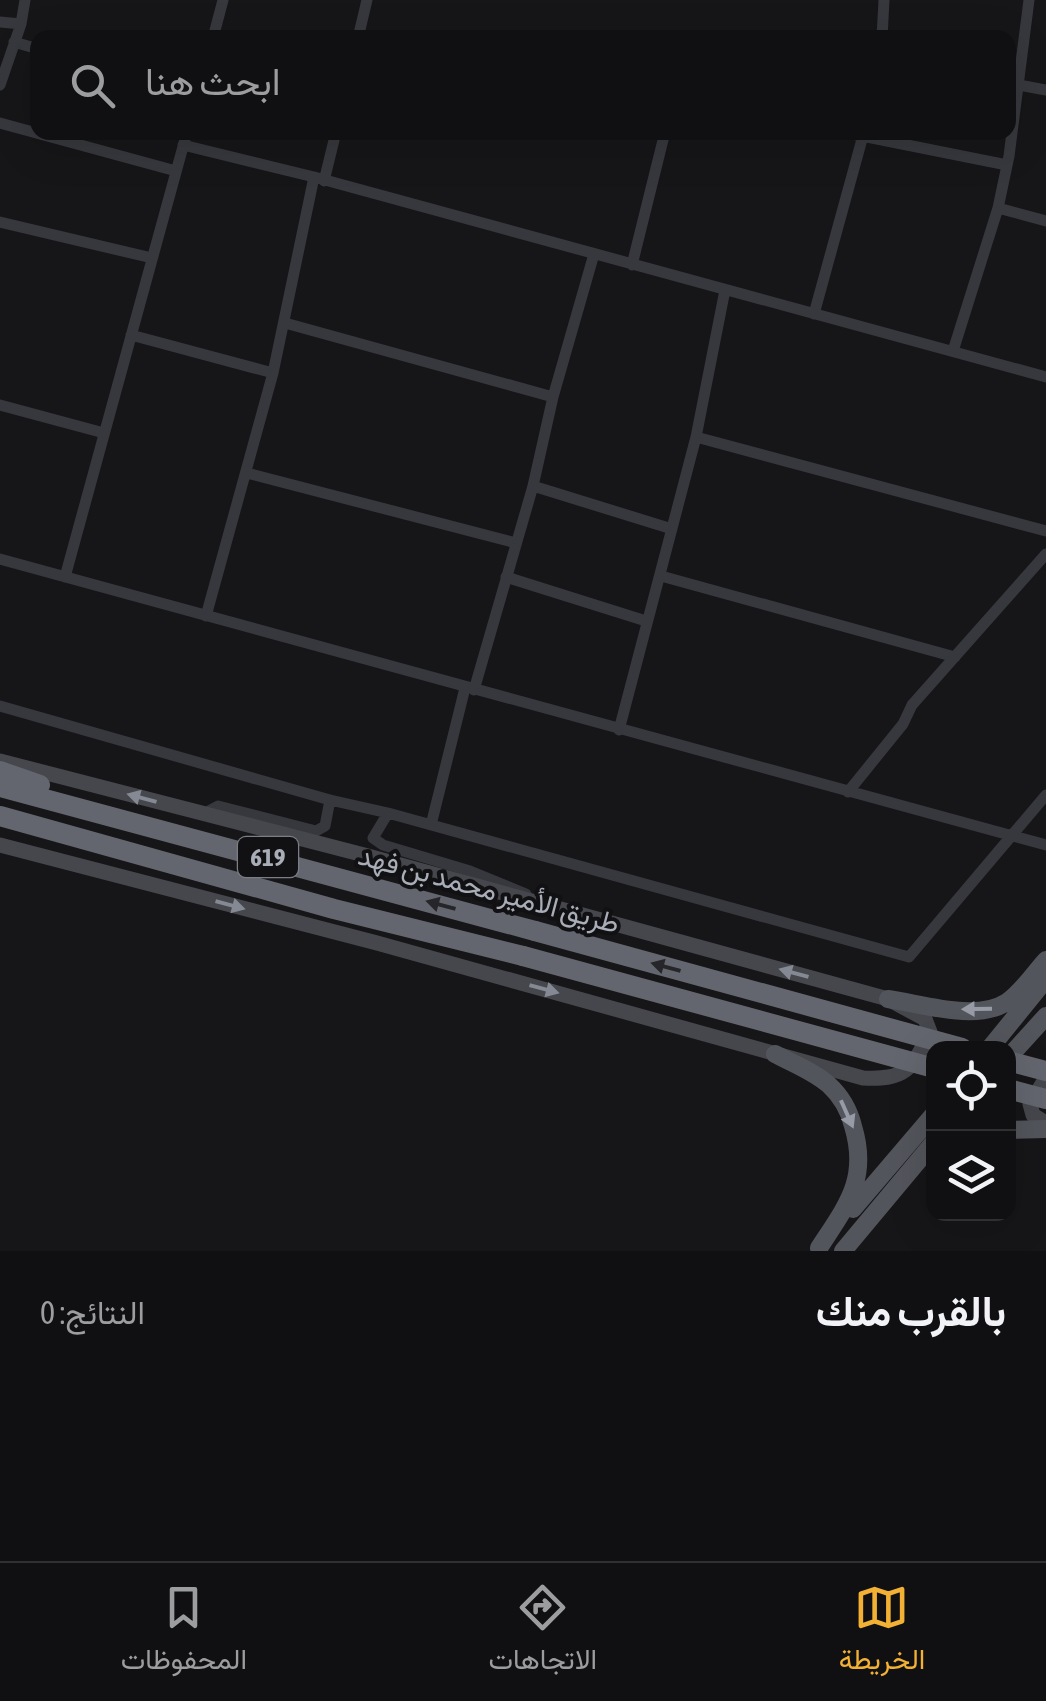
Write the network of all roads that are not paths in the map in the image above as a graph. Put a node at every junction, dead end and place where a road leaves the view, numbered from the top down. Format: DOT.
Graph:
graph roads {
  1 [pos="25,0"];
  2 [pos="367,0"];
  3 [pos="884,0"];
  4 [pos="1029,0"];
  5 [pos="219,1"];
  6 [pos="0,22"];
  7 [pos="21,24"];
  8 [pos="214,30"];
  9 [pos="360,30"];
  10 [pos="882,30"];
  11 [pos="14,42"];
  12 [pos="30,47"];
  13 [pos="1016,53"];
  14 [pos="1016,64"];
  15 [pos="0,85"];
  16 [pos="1019,85"];
  17 [pos="1046,90"];
  18 [pos="1016,105"];
  19 [pos="0,123"];
  20 [pos="30,131"];
  21 [pos="62,140"];
  22 [pos="185,140"];
  23 [pos="188,140"];
  24 [pos="333,140"];
  25 [pos="663,140"];
  26 [pos="862,140"];
  27 [pos="887,140"];
  28 [pos="1011,140"];
  29 [pos="1007,165"];
  30 [pos="176,171"];
  31 [pos="319,179"];
  32 [pos="998,208"];
  33 [pos="1046,221"];
  34 [pos="0,222"];
  35 [pos="594,254"];
  36 [pos="152,258"];
  37 [pos="632,264"];
  38 [pos="725,290"];
  39 [pos="814,314"];
  40 [pos="285,323"];
  41 [pos="131,334"];
  42 [pos="953,352"];
  43 [pos="273,374"];
  44 [pos="1046,377"];
  45 [pos="553,398"];
  46 [pos="0,405"];
  47 [pos="104,433"];
  48 [pos="696,437"];
  49 [pos="247,474"];
  50 [pos="533,486"];
  51 [pos="672,529"];
  52 [pos="1046,531"];
  53 [pos="516,542"];
  54 [pos="1046,554"];
  55 [pos="0,559"];
  56 [pos="661,576"];
  57 [pos="65,577"];
  58 [pos="506,577"];
  59 [pos="206,616"];
  60 [pos="646,622"];
  61 [pos="955,658"];
  62 [pos="470,689"];
  63 [pos="0,706"];
  64 [pos="619,730"];
  65 [pos="0,761"];
  66 [pos="0,771"];
  67 [pos="0,787"];
  68 [pos="848,792"];
  69 [pos="1046,795"];
  70 [pos="330,800"];
  71 [pos="81,807"];
  72 [pos="388,813"];
  73 [pos="203,814"];
  74 [pos="0,816"];
  75 [pos="431,825"];
  76 [pos="1011,836"];
  77 [pos="0,844"];
  78 [pos="1046,845"];
  79 [pos="547,906"];
  80 [pos="1046,960"];
  81 [pos="1046,979"];
  82 [pos="888,999"];
  83 [pos="1046,1016"];
  84 [pos="937,1041"];
  85 [pos="996,1041"];
  86 [pos="1016,1050"];
  87 [pos="775,1054"];
  88 [pos="1016,1062"];
  89 [pos="926,1066"];
  90 [pos="1046,1074"];
  91 [pos="1016,1090"];
  92 [pos="1046,1098"];
  93 [pos="926,1123"];
  94 [pos="1046,1126"];
  95 [pos="1016,1129"];
  96 [pos="926,1152"];
  97 [pos="926,1165"];
  98 [pos="862,1230"];
  99 [pos="818,1250"];
  100 [pos="843,1251"];
  1 -- 7 [label="street"];
  2 -- 9 [label="street"];
  3 -- 10 [label="street"];
  4 -- 13 [label="street"];
  5 -- 8 [label="street"];
  6 -- 7 [label="street"];
  7 -- 11 [label="street"];
  11 -- 12 [label="street"];
  11 -- 15 [label="street"];
  14 -- 16 [label="street"];
  16 -- 17 [label="street"];
  16 -- 18 [label="street"];
  19 -- 20 [label="street"];
  21 -- 30 [label="street"];
  22 -- 30 [label="street"];
  23 -- 31 [label="street"];
  24 -- 31 [label="street"];
  25 -- 37 [label="street"];
  26 -- 39 [label="street"];
  27 -- 29 [label="street"];
  28 -- 29 [label="street"];
  29 -- 32 [label="street"];
  30 -- 36 [label="street"];
  31 -- 35 [label="street"];
  31 -- 40 [label="street"];
  32 -- 33 [label="street"];
  32 -- 42 [label="street"];
  34 -- 36 [label="street"];
  35 -- 37 [label="street"];
  35 -- 45 [label="street"];
  36 -- 41 [label="street"];
  37 -- 38 [label="street"];
  38 -- 39 [label="street"];
  38 -- 48 [label="street"];
  39 -- 42 [label="street"];
  40 -- 43 [label="street"];
  40 -- 45 [label="street"];
  41 -- 43 [label="street"];
  41 -- 47 [label="street"];
  42 -- 44 [label="street"];
  43 -- 49 [label="street"];
  45 -- 50 [label="street"];
  46 -- 47 [label="street"];
  47 -- 57 [label="street"];
  48 -- 51 [label="street"];
  48 -- 52 [label="street"];
  49 -- 53 [label="street"];
  49 -- 59 [label="street"];
  50 -- 51 [label="street"];
  50 -- 53 [label="street"];
  51 -- 56 [label="street"];
  53 -- 58 [label="street"];
  54 -- 61 [label="street"];
  55 -- 57 [label="street"];
  56 -- 60 [label="street"];
  56 -- 61 [label="street"];
  57 -- 59 [label="street"];
  58 -- 60 [label="street"];
  58 -- 62 [label="street"];
  59 -- 62 [label="street"];
  60 -- 64 [label="street"];
  61 -- 68 [label="street"];
  62 -- 64 [label="street"];
  62 -- 75 [label="street"];
  63 -- 70 [label="street"];
  64 -- 68 [label="street"];
  73 -- 65 [label="main road, one-way"];
  66 -- 71 [label="highway"];
  67 -- 71 [label="highway, طريق الأمير محمد بن فهد / 619"];
  68 -- 76 [label="street"];
  69 -- 76 [label="street"];
  70 -- 72 [label="street"];
  70 -- 73 [label="street"];
  84 -- 71 [label="highway, طريق الأمير محمد بن فهد / 619, one-way, bridge"];
  72 -- 75 [label="street"];
  72 -- 79 [label="street"];
  73 -- 79 [label="main road"];
  74 -- 89 [label="highway, طريق الأمير محمد بن فهد / 619, bridge"];
  75 -- 76 [label="street"];
  76 -- 78 [label="street"];
  77 -- 87 [label="main road, one-way"];
  82 -- 79 [label="main road, one-way"];
  80 -- 82 [label="main road, one-way"];
  81 -- 85 [label="main road"];
  82 -- 87 [label="main road"];
  83 -- 86 [label="main road"];
  87 -- 99 [label="main road, one-way"];
  88 -- 90 [label="highway"];
  90 -- 94 [label="main road"];
  91 -- 92 [label="highway, bridge"];
  93 -- 99 [label="main road"];
  94 -- 95 [label="main road"];
  96 -- 98 [label="main road"];
  97 -- 98 [label="main road"];
  98 -- 100 [label="main road"];
}
